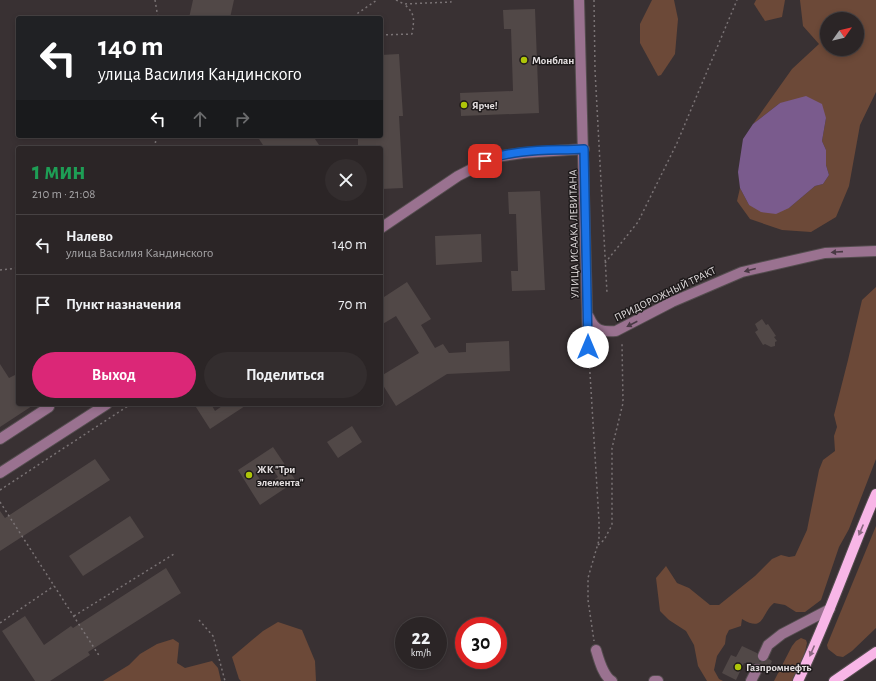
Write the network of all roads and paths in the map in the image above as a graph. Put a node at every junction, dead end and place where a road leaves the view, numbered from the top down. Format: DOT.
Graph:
graph roads {
  1 [pos="154,0"];
  2 [pos="376,0"];
  3 [pos="396,0"];
  4 [pos="450,0"];
  5 [pos="579,0"];
  6 [pos="594,0"];
  7 [pos="737,0"];
  8 [pos="404,4"];
  9 [pos="158,16"];
  10 [pos="357,16"];
  11 [pos="383,35"];
  12 [pos="584,149"];
  13 [pos="383,227"];
  14 [pos="876,251"];
  15 [pos="606,263"];
  16 [pos="16,268"];
  17 [pos="0,270"];
  18 [pos="607,293"];
  19 [pos="588,316"];
  20 [pos="622,344"];
  21 [pos="588,347"];
  22 [pos="104,406"];
  23 [pos="128,406"];
  24 [pos="49,407"];
  25 [pos="0,439"];
  26 [pos="0,473"];
  27 [pos="0,490"];
  28 [pos="876,494"];
  29 [pos="0,502"];
  30 [pos="597,546"];
  31 [pos="174,554"];
  32 [pos="54,586"];
  33 [pos="830,609"];
  34 [pos="74,616"];
  35 [pos="199,620"];
  36 [pos="0,623"];
  37 [pos="876,645"];
  38 [pos="596,650"];
  39 [pos="876,652"];
  40 [pos="100,656"];
  41 [pos="763,656"];
  42 [pos="853,667"];
  43 [pos="757,669"];
  44 [pos="225,681"];
  45 [pos="612,681"];
  46 [pos="654,681"];
  47 [pos="658,681"];
  48 [pos="752,681"];
  49 [pos="798,681"];
  50 [pos="834,681"];
  1 -- 9 [label="path"];
  2 -- 10 [label="path"];
  3 -- 8 [label="path"];
  4 -- 8 [label="path"];
  5 -- 12 [label="street, УЛИЦА ИСААКА ЛЕВИТАНА"];
  6 -- 15 [label="path"];
  7 -- 15 [label="path"];
  8 -- 11 [label="path"];
  12 -- 13 [label="street"];
  12 -- 19 [label="street, УЛИЦА ИСААКА ЛЕВИТАНА"];
  14 -- 19 [label="street, ПРИДОРОЖНЫЙ ТРАКТ, one-way"];
  15 -- 18 [label="path"];
  16 -- 17 [label="path"];
  19 -- 21 [label="street, УЛИЦА ИСААКА ЛЕВИТАНА"];
  20 -- 30 [label="path"];
  21 -- 30 [label="path"];
  22 -- 26 [label="street"];
  23 -- 27 [label="path"];
  24 -- 25 [label="street"];
  28 -- 33 [label="main road, one-way"];
  29 -- 32 [label="path"];
  30 -- 38 [label="path"];
  31 -- 34 [label="path"];
  32 -- 34 [label="path"];
  32 -- 36 [label="path"];
  33 -- 41 [label="street"];
  33 -- 49 [label="main road, one-way"];
  34 -- 40 [label="path"];
  35 -- 44 [label="path"];
  37 -- 42 [label="main road"];
  38 -- 45 [label="street"];
  39 -- 42 [label="main road"];
  42 -- 50 [label="main road"];
  43 -- 48 [label="street"];
  46 -- 47 [label="street"];
}
